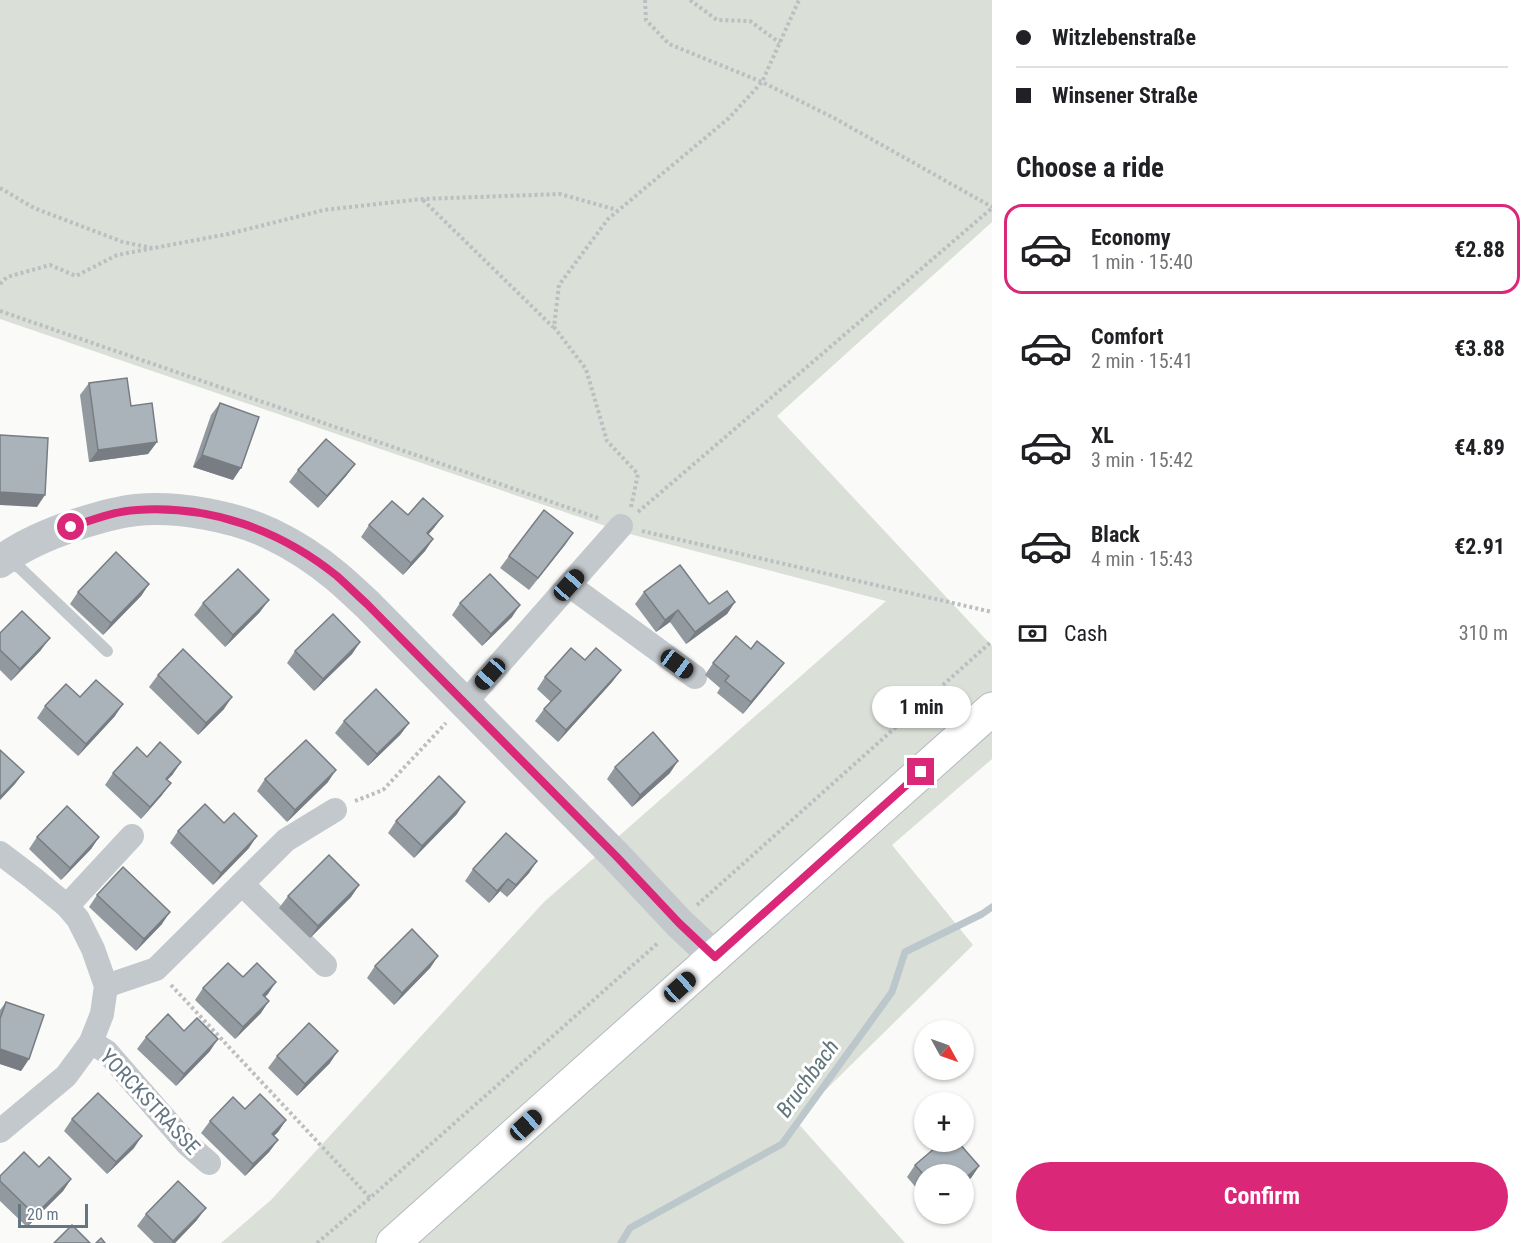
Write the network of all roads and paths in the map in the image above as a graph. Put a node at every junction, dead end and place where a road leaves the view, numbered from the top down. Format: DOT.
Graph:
graph roads {
  1 [pos="645,0"];
  2 [pos="690,0"];
  3 [pos="799,0"];
  4 [pos="780,43"];
  5 [pos="762,82"];
  6 [pos="0,188"];
  7 [pos="423,199"];
  8 [pos="992,208"];
  9 [pos="618,211"];
  10 [pos="154,248"];
  11 [pos="0,284"];
  12 [pos="0,311"];
  13 [pos="554,327"];
  14 [pos="625,523"];
  15 [pos="1,559"];
  16 [pos="569,585"];
  17 [pos="992,612"];
  18 [pos="992,641"];
  19 [pos="107,651"];
  20 [pos="695,677"];
  21 [pos="464,704"];
  22 [pos="992,709"];
  23 [pos="335,810"];
  24 [pos="132,836"];
  25 [pos="0,853"];
  26 [pos="242,884"];
  27 [pos="67,906"];
  28 [pos="679,923"];
  29 [pos="715,957"];
  30 [pos="325,965"];
  31 [pos="156,969"];
  32 [pos="106,986"];
  33 [pos="91,1042"];
  34 [pos="4,1120"];
  35 [pos="208,1163"];
  36 [pos="370,1198"];
  37 [pos="317,1243"];
  38 [pos="393,1243"];
  1 -- 5 [label="path"];
  2 -- 4 [label="path"];
  3 -- 4 [label="path"];
  4 -- 5 [label="path"];
  5 -- 8 [label="path"];
  5 -- 9 [label="path"];
  6 -- 10 [label="path"];
  7 -- 9 [label="path"];
  7 -- 10 [label="path"];
  7 -- 13 [label="path"];
  8 -- 14 [label="path"];
  9 -- 13 [label="path"];
  10 -- 11 [label="path"];
  12 -- 14 [label="path"];
  13 -- 14 [label="path"];
  14 -- 16 [label="street"];
  14 -- 17 [label="path"];
  15 -- 19 [label="lane"];
  15 -- 21 [label="street"];
  16 -- 20 [label="street"];
  16 -- 21 [label="street"];
  18 -- 28 [label="path"];
  21 -- 23 [label="path"];
  21 -- 28 [label="street"];
  22 -- 29 [label="main road"];
  23 -- 26 [label="street"];
  24 -- 27 [label="street"];
  25 -- 27 [label="street, YORCKSTRASSE"];
  26 -- 30 [label="street"];
  26 -- 31 [label="street"];
  27 -- 32 [label="street, YORCKSTRASSE"];
  28 -- 29 [label="street"];
  28 -- 36 [label="path"];
  29 -- 38 [label="main road"];
  31 -- 32 [label="street"];
  31 -- 36 [label="path"];
  32 -- 33 [label="street, YORCKSTRASSE"];
  33 -- 34 [label="street, YORCKSTRASSE"];
  33 -- 35 [label="street, YORCKSTRASSE"];
  36 -- 37 [label="path"];
}
